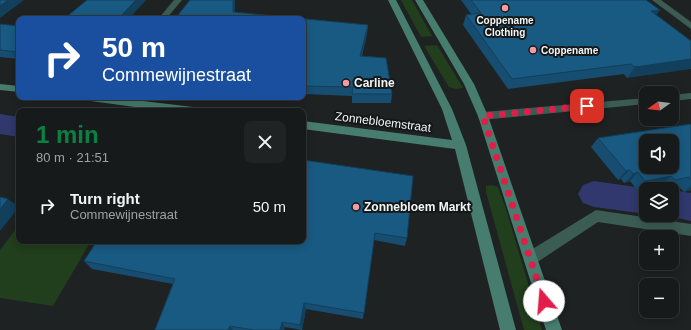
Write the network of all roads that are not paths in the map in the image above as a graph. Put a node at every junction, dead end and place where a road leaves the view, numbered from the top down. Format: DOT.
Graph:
graph roads {
  1 [pos="178,0"];
  2 [pos="392,0"];
  3 [pos="419,0"];
  4 [pos="656,0"];
  5 [pos="165,16"];
  6 [pos="691,26"];
  7 [pos="0,87"];
  8 [pos="16,89"];
  9 [pos="691,96"];
  10 [pos="679,97"];
  11 [pos="112,100"];
  12 [pos="639,102"];
  13 [pos="171,108"];
  14 [pos="483,116"];
  15 [pos="306,125"];
  16 [pos="460,145"];
  17 [pos="691,230"];
  18 [pos="531,258"];
  19 [pos="508,330"];
  20 [pos="554,330"];
  1 -- 5 [label="street"];
  2 -- 16 [label="main road"];
  3 -- 14 [label="main road"];
  4 -- 6 [label="street"];
  7 -- 8 [label="main road"];
  9 -- 10 [label="street"];
  11 -- 13 [label="main road"];
  12 -- 14 [label="street"];
  14 -- 18 [label="main road"];
  15 -- 16 [label="main road, Zonnebloemstraat"];
  16 -- 19 [label="main road"];
  17 -- 18 [label="street"];
  18 -- 20 [label="main road"];
}
